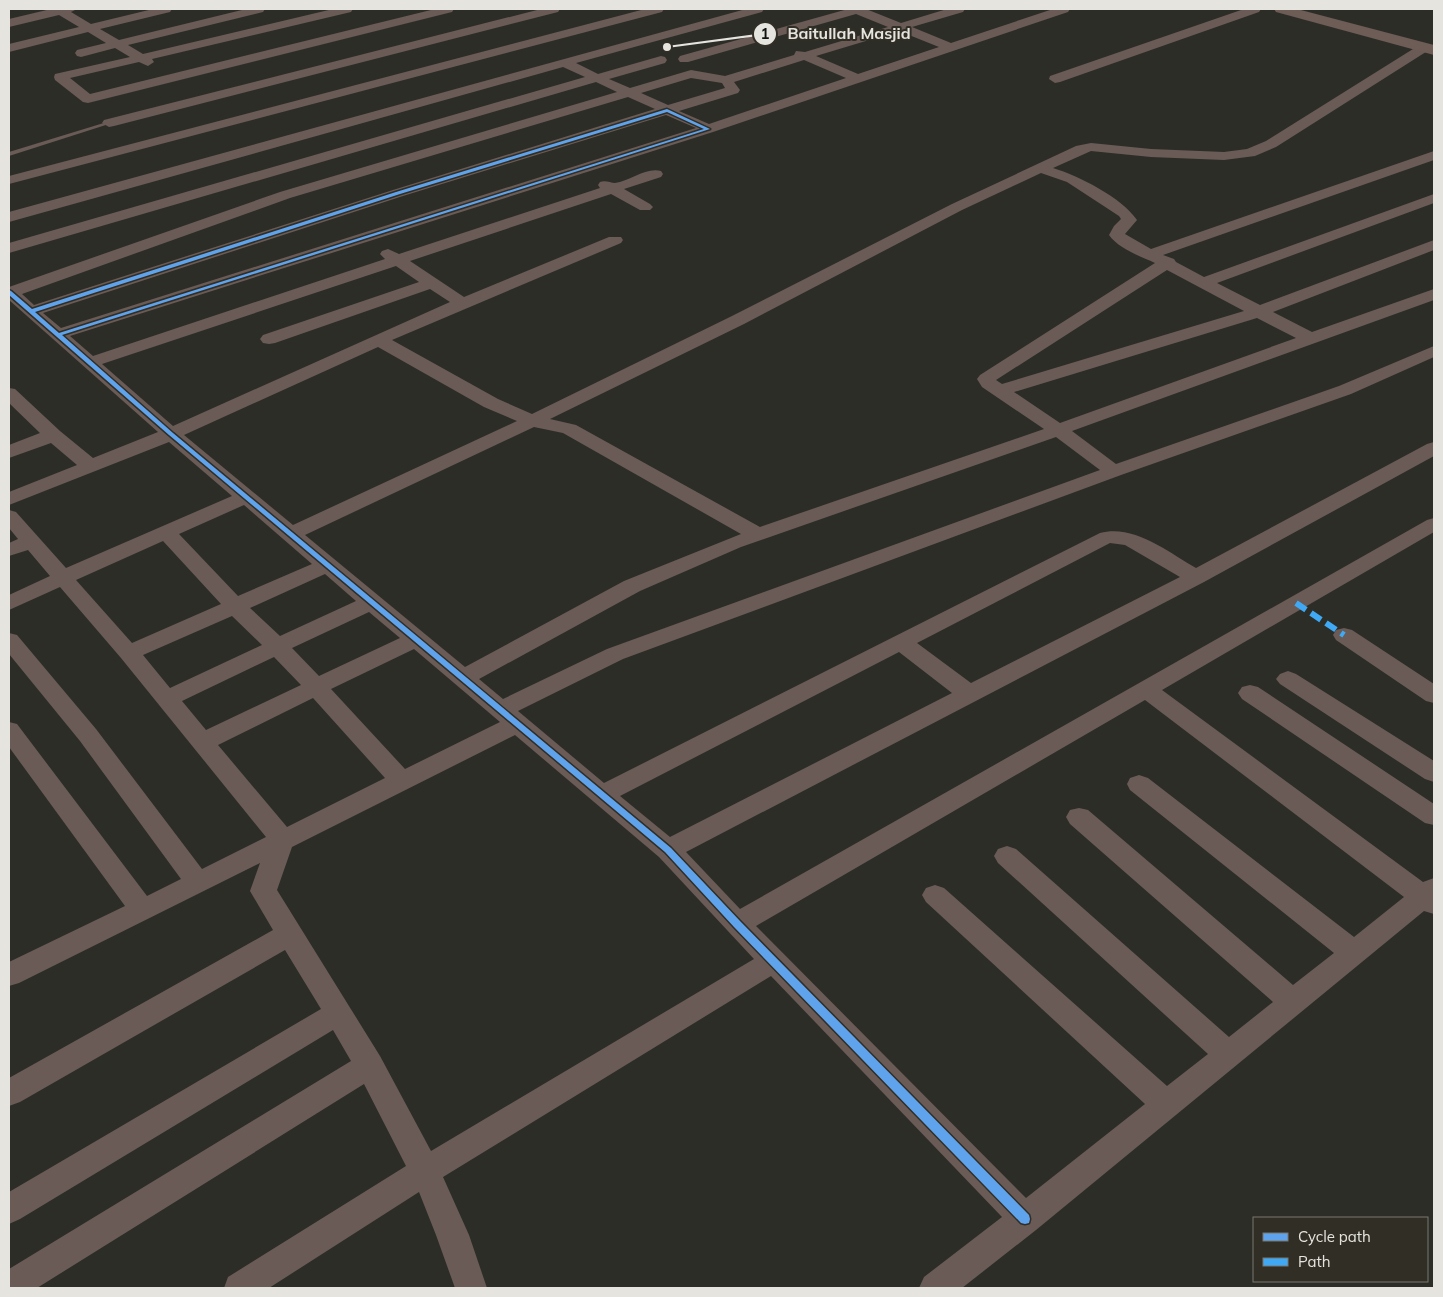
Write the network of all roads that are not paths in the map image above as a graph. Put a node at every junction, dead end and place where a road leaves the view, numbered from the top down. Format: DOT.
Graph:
graph roads {
  1 [pos="166,9"];
  2 [pos="259,9"];
  3 [pos="347,9"];
  4 [pos="448,9"];
  5 [pos="658,9"];
  6 [pos="758,9"];
  7 [pos="857,9"];
  8 [pos="960,9"];
  9 [pos="1064,9"];
  10 [pos="1255,9"];
  11 [pos="1282,9"];
  12 [pos="63,10"];
  13 [pos="535,11"];
  14 [pos="1019,12"];
  15 [pos="558,17"];
  16 [pos="1036,18"];
  17 [pos="719,20"];
  18 [pos="400,21"];
  19 [pos="9,23"];
  20 [pos="900,27"];
  21 [pos="90,28"];
  22 [pos="582,30"];
  23 [pos="761,38"];
  24 [pos="434,40"];
  25 [pos="118,44"];
  26 [pos="624,47"];
  27 [pos="950,47"];
  28 [pos="9,48"];
  29 [pos="1429,49"];
  30 [pos="81,53"];
  31 [pos="805,56"];
  32 [pos="141,58"];
  33 [pos="470,59"];
  34 [pos="684,59"];
  35 [pos="661,60"];
  36 [pos="565,63"];
  37 [pos="172,78"];
  38 [pos="597,78"];
  39 [pos="856,78"];
  40 [pos="1055,79"];
  41 [pos="726,80"];
  42 [pos="629,93"];
  43 [pos="202,100"];
  44 [pos="667,110"];
  45 [pos="354,121"];
  46 [pos="230,122"];
  47 [pos="109,123"];
  48 [pos="708,129"];
  49 [pos="385,138"];
  50 [pos="9,154"];
  51 [pos="237,154"];
  52 [pos="418,155"];
  53 [pos="1434,156"];
  54 [pos="1040,168"];
  55 [pos="578,170"];
  56 [pos="267,173"];
  57 [pos="656,174"];
  58 [pos="455,176"];
  59 [pos="9,180"];
  60 [pos="612,189"];
  61 [pos="102,191"];
  62 [pos="295,192"];
  63 [pos="494,196"];
  64 [pos="1434,198"];
  65 [pos="645,206"];
  66 [pos="129,213"];
  67 [pos="328,216"];
  68 [pos="9,217"];
  69 [pos="161,238"];
  70 [pos="360,238"];
  71 [pos="616,240"];
  72 [pos="1434,245"];
  73 [pos="9,248"];
  74 [pos="1151,254"];
  75 [pos="190,260"];
  76 [pos="397,260"];
  77 [pos="1168,262"];
  78 [pos="1205,282"];
  79 [pos="221,283"];
  80 [pos="432,283"];
  81 [pos="10,292"];
  82 [pos="1434,294"];
  83 [pos="462,303"];
  84 [pos="31,311"];
  85 [pos="1258,312"];
  86 [pos="58,335"];
  87 [pos="1311,338"];
  88 [pos="269,339"];
  89 [pos="379,340"];
  90 [pos="1434,351"];
  91 [pos="89,363"];
  92 [pos="1000,392"];
  93 [pos="9,394"];
  94 [pos="532,421"];
  95 [pos="1058,430"];
  96 [pos="171,434"];
  97 [pos="53,435"];
  98 [pos="1434,448"];
  99 [pos="9,452"];
  100 [pos="91,466"];
  101 [pos="1114,471"];
  102 [pos="246,497"];
  103 [pos="9,500"];
  104 [pos="9,516"];
  105 [pos="1434,524"];
  106 [pos="167,532"];
  107 [pos="290,534"];
  108 [pos="759,534"];
  109 [pos="32,541"];
  110 [pos="9,550"];
  111 [pos="327,565"];
  112 [pos="64,577"];
  113 [pos="1196,577"];
  114 [pos="372,602"];
  115 [pos="9,603"];
  116 [pos="236,607"];
  117 [pos="1344,635"];
  118 [pos="416,639"];
  119 [pos="9,640"];
  120 [pos="901,642"];
  121 [pos="278,647"];
  122 [pos="129,653"];
  123 [pos="463,678"];
  124 [pos="1288,679"];
  125 [pos="316,688"];
  126 [pos="1145,689"];
  127 [pos="1250,693"];
  128 [pos="970,694"];
  129 [pos="1434,695"];
  130 [pos="168,698"];
  131 [pos="508,717"];
  132 [pos="9,730"];
  133 [pos="203,742"];
  134 [pos="1434,773"];
  135 [pos="402,781"];
  136 [pos="1139,784"];
  137 [pos="602,795"];
  138 [pos="1434,816"];
  139 [pos="1080,817"];
  140 [pos="282,839"];
  141 [pos="668,850"];
  142 [pos="1008,856"];
  143 [pos="198,883"];
  144 [pos="935,895"];
  145 [pos="1431,896"];
  146 [pos="143,910"];
  147 [pos="737,924"];
  148 [pos="289,934"];
  149 [pos="1354,953"];
  150 [pos="774,962"];
  151 [pos="9,974"];
  152 [pos="1293,1002"];
  153 [pos="338,1013"];
  154 [pos="1228,1054"];
  155 [pos="370,1065"];
  156 [pos="9,1093"];
  157 [pos="1166,1104"];
  158 [pos="426,1171"];
  159 [pos="9,1209"];
  160 [pos="1025,1219"];
  161 [pos="9,1287"];
  162 [pos="240,1288"];
  163 [pos="471,1288"];
  164 [pos="936,1288"];
  1 -- 21 [label="street"];
  2 -- 25 [label="street"];
  3 -- 32 [label="street"];
  4 -- 18 [label="street"];
  5 -- 22 [label="street"];
  6 -- 17 [label="street"];
  7 -- 20 [label="street"];
  7 -- 23 [label="street"];
  8 -- 20 [label="street"];
  9 -- 16 [label="street"];
  10 -- 40 [label="street"];
  11 -- 29 [label="main road"];
  12 -- 19 [label="street"];
  12 -- 21 [label="street"];
  13 -- 15 [label="street"];
  13 -- 24 [label="street"];
  14 -- 16 [label="street"];
  15 -- 22 [label="street"];
  16 -- 27 [label="street"];
  17 -- 23 [label="street"];
  17 -- 26 [label="street"];
  18 -- 24 [label="street"];
  18 -- 37 [label="street"];
  20 -- 27 [label="street"];
  20 -- 31 [label="street"];
  21 -- 25 [label="street"];
  21 -- 28 [label="street"];
  22 -- 26 [label="street"];
  22 -- 33 [label="street"];
  23 -- 31 [label="street"];
  23 -- 34 [label="street"];
  24 -- 33 [label="street"];
  24 -- 43 [label="street"];
  25 -- 30 [label="street"];
  25 -- 32 [label="street"];
  26 -- 36 [label="street"];
  27 -- 39 [label="street"];
  29 -- 54 [label="street"];
  31 -- 39 [label="street"];
  31 -- 41 [label="street"];
  32 -- 37 [label="street"];
  32 -- 37 [label="street"];
  33 -- 46 [label="street"];
  35 -- 38 [label="street"];
  36 -- 38 [label="street"];
  36 -- 45 [label="street"];
  37 -- 43 [label="street"];
  38 -- 42 [label="street"];
  38 -- 49 [label="street"];
  39 -- 48 [label="street"];
  41 -- 42 [label="street"];
  41 -- 44 [label="street"];
  42 -- 44 [label="street"];
  42 -- 52 [label="street"];
  43 -- 46 [label="street"];
  43 -- 47 [label="street"];
  44 -- 48 [label="street"];
  44 -- 58 [label="street"];
  45 -- 49 [label="street"];
  45 -- 51 [label="street"];
  46 -- 59 [label="street"];
  47 -- 50 [label="lane"];
  48 -- 55 [label="street"];
  49 -- 52 [label="street"];
  49 -- 56 [label="street"];
  51 -- 56 [label="street"];
  51 -- 61 [label="street"];
  52 -- 58 [label="street"];
  52 -- 62 [label="street"];
  53 -- 74 [label="street"];
  54 -- 74 [label="street"];
  54 -- 94 [label="street"];
  55 -- 60 [label="street"];
  55 -- 63 [label="street"];
  56 -- 62 [label="street"];
  56 -- 66 [label="street"];
  57 -- 60 [label="street"];
  58 -- 63 [label="street"];
  58 -- 67 [label="street"];
  60 -- 65 [label="street"];
  60 -- 76 [label="street"];
  61 -- 66 [label="street"];
  61 -- 68 [label="street"];
  62 -- 67 [label="street"];
  62 -- 69 [label="street"];
  63 -- 70 [label="street"];
  64 -- 78 [label="street"];
  66 -- 69 [label="street"];
  66 -- 73 [label="street"];
  67 -- 70 [label="street"];
  67 -- 75 [label="street"];
  69 -- 75 [label="street"];
  69 -- 81 [label="street"];
  70 -- 76 [label="street"];
  70 -- 79 [label="street"];
  71 -- 83 [label="street"];
  72 -- 85 [label="street"];
  74 -- 77 [label="street"];
  75 -- 79 [label="street"];
  75 -- 84 [label="street"];
  76 -- 80 [label="street"];
  76 -- 91 [label="street"];
  77 -- 78 [label="street"];
  77 -- 92 [label="street"];
  78 -- 85 [label="street"];
  79 -- 86 [label="street"];
  80 -- 83 [label="street"];
  80 -- 88 [label="street"];
  81 -- 84 [label="street"];
  82 -- 87 [label="street"];
  83 -- 89 [label="street"];
  84 -- 86 [label="street"];
  85 -- 87 [label="street"];
  85 -- 92 [label="street"];
  86 -- 91 [label="street"];
  87 -- 95 [label="street"];
  89 -- 94 [label="street"];
  89 -- 96 [label="street"];
  90 -- 101 [label="street"];
  91 -- 96 [label="street"];
  92 -- 95 [label="street"];
  93 -- 97 [label="street"];
  94 -- 107 [label="street"];
  94 -- 108 [label="street"];
  95 -- 101 [label="street"];
  95 -- 108 [label="street"];
  96 -- 100 [label="street"];
  96 -- 102 [label="street"];
  97 -- 99 [label="street"];
  97 -- 100 [label="street"];
  98 -- 113 [label="street"];
  100 -- 103 [label="street"];
  101 -- 131 [label="street"];
  102 -- 106 [label="street"];
  102 -- 107 [label="street"];
  104 -- 109 [label="street"];
  105 -- 126 [label="street"];
  106 -- 112 [label="street"];
  106 -- 116 [label="street"];
  107 -- 111 [label="street"];
  108 -- 123 [label="street"];
  109 -- 110 [label="street"];
  109 -- 112 [label="street"];
  111 -- 114 [label="street"];
  111 -- 116 [label="street"];
  112 -- 115 [label="street"];
  112 -- 122 [label="street"];
  113 -- 120 [label="street"];
  113 -- 128 [label="street"];
  114 -- 118 [label="street"];
  114 -- 121 [label="street"];
  116 -- 121 [label="street"];
  116 -- 122 [label="street"];
  117 -- 129 [label="street"];
  118 -- 123 [label="street"];
  118 -- 125 [label="street"];
  119 -- 143 [label="street"];
  120 -- 128 [label="street"];
  120 -- 137 [label="street"];
  121 -- 125 [label="street"];
  121 -- 130 [label="street"];
  122 -- 130 [label="street"];
  123 -- 131 [label="street"];
  124 -- 134 [label="street"];
  125 -- 133 [label="street"];
  125 -- 135 [label="street"];
  126 -- 145 [label="street"];
  126 -- 147 [label="street"];
  127 -- 138 [label="street"];
  128 -- 141 [label="street"];
  130 -- 133 [label="street"];
  131 -- 135 [label="street"];
  131 -- 137 [label="street"];
  132 -- 146 [label="street"];
  133 -- 140 [label="street"];
  135 -- 140 [label="street"];
  136 -- 149 [label="street"];
  137 -- 141 [label="street"];
  139 -- 152 [label="street"];
  140 -- 143 [label="street"];
  140 -- 148 [label="street"];
  141 -- 147 [label="street"];
  142 -- 154 [label="street"];
  143 -- 146 [label="street"];
  144 -- 157 [label="street"];
  145 -- 149 [label="street"];
  146 -- 151 [label="street"];
  147 -- 150 [label="street"];
  148 -- 153 [label="street"];
  148 -- 156 [label="street"];
  149 -- 152 [label="street"];
  150 -- 158 [label="street"];
  150 -- 160 [label="street"];
  152 -- 154 [label="street"];
  153 -- 155 [label="street"];
  153 -- 159 [label="street"];
  154 -- 157 [label="street"];
  155 -- 158 [label="street"];
  155 -- 161 [label="street"];
  157 -- 160 [label="street"];
  158 -- 162 [label="street"];
  158 -- 163 [label="street"];
  160 -- 164 [label="street"];
}
